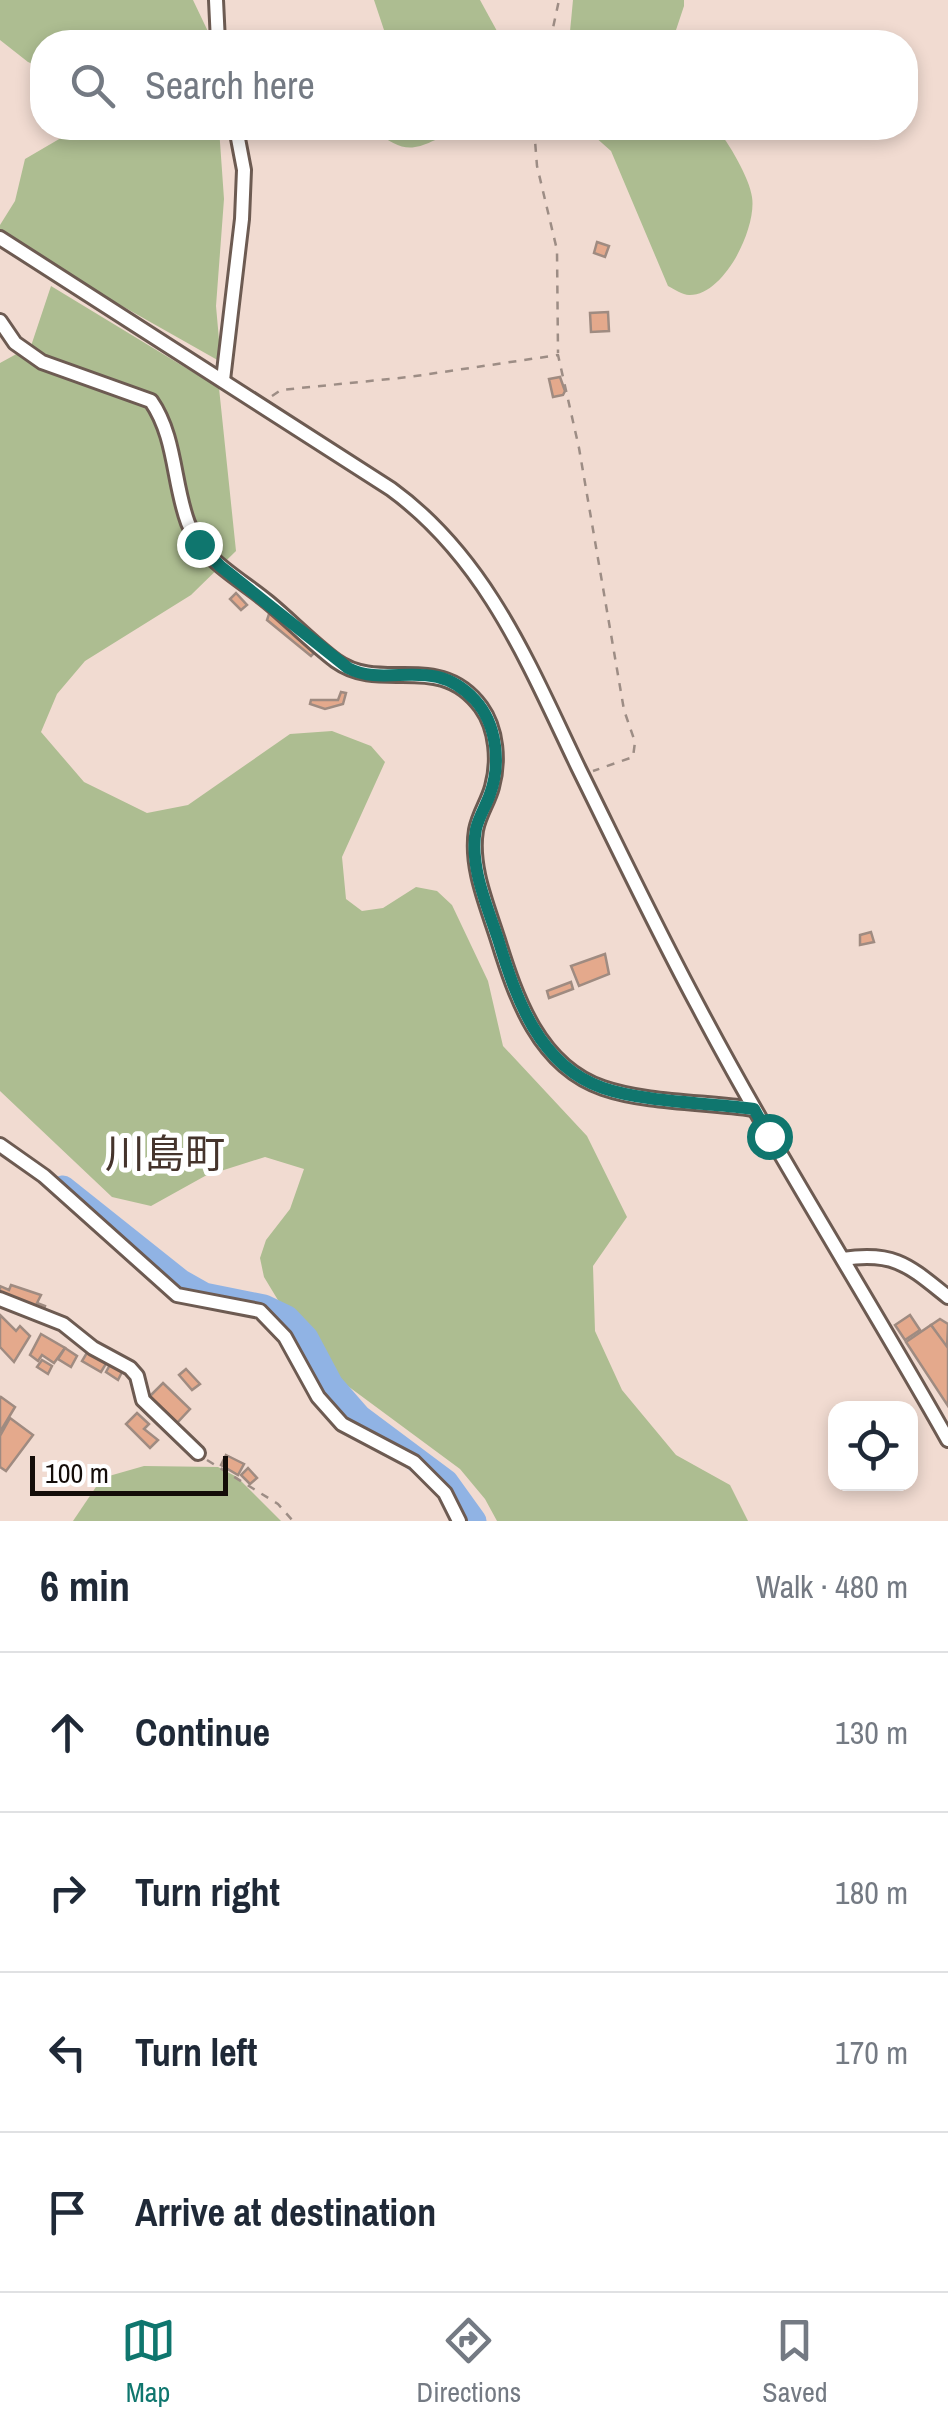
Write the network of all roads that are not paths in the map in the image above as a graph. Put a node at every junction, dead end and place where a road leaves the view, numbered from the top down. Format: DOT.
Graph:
graph roads {
  1 [pos="216,0"];
  2 [pos="217,30"];
  3 [pos="238,140"];
  4 [pos="0,238"];
  5 [pos="0,321"];
  6 [pos="224,380"];
  7 [pos="754,1109"];
  8 [pos="0,1144"];
  9 [pos="843,1259"];
  10 [pos="948,1298"];
  11 [pos="0,1300"];
  12 [pos="948,1440"];
  13 [pos="198,1454"];
  14 [pos="460,1521"];
  1 -- 2 [label="street"];
  3 -- 6 [label="street"];
  4 -- 6 [label="street"];
  5 -- 7 [label="street"];
  6 -- 7 [label="street"];
  7 -- 9 [label="street"];
  8 -- 14 [label="street"];
  9 -- 10 [label="street"];
  9 -- 12 [label="street"];
  11 -- 13 [label="street"];
}
